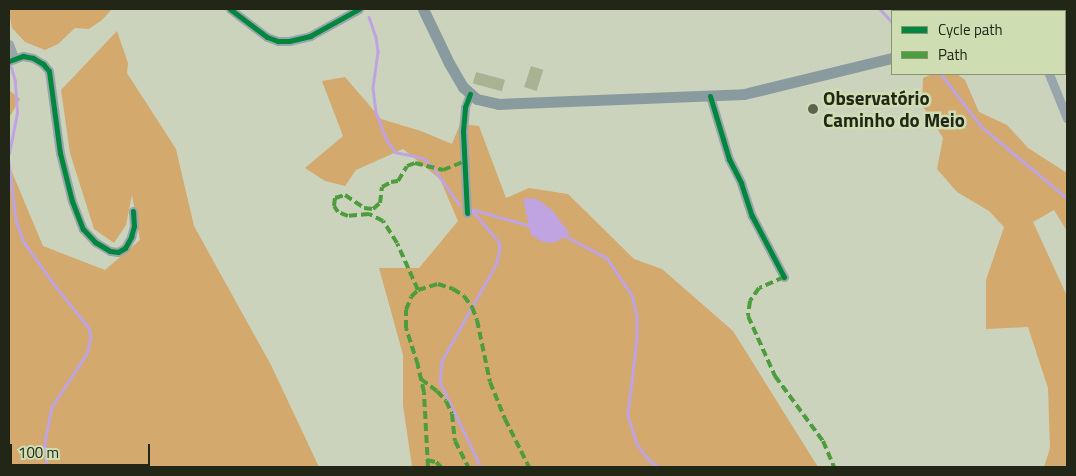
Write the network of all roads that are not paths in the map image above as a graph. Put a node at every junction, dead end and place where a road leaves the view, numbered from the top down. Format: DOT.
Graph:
graph roads {
  1 [pos="230,9"];
  2 [pos="359,9"];
  3 [pos="423,9"];
  4 [pos="1005,9"];
  5 [pos="989,10"];
  6 [pos="9,44"];
  7 [pos="891,58"];
  8 [pos="11,60"];
  9 [pos="1049,75"];
  10 [pos="470,94"];
  11 [pos="710,96"];
  12 [pos="1067,118"];
  13 [pos="133,211"];
  14 [pos="467,213"];
  15 [pos="784,277"];
  1 -- 2 [label="street"];
  3 -- 10 [label="main road"];
  4 -- 5 [label="main road"];
  6 -- 8 [label="street"];
  7 -- 11 [label="main road"];
  8 -- 13 [label="street"];
  9 -- 12 [label="street"];
  10 -- 11 [label="main road"];
  10 -- 14 [label="street"];
  11 -- 15 [label="street"];
}
